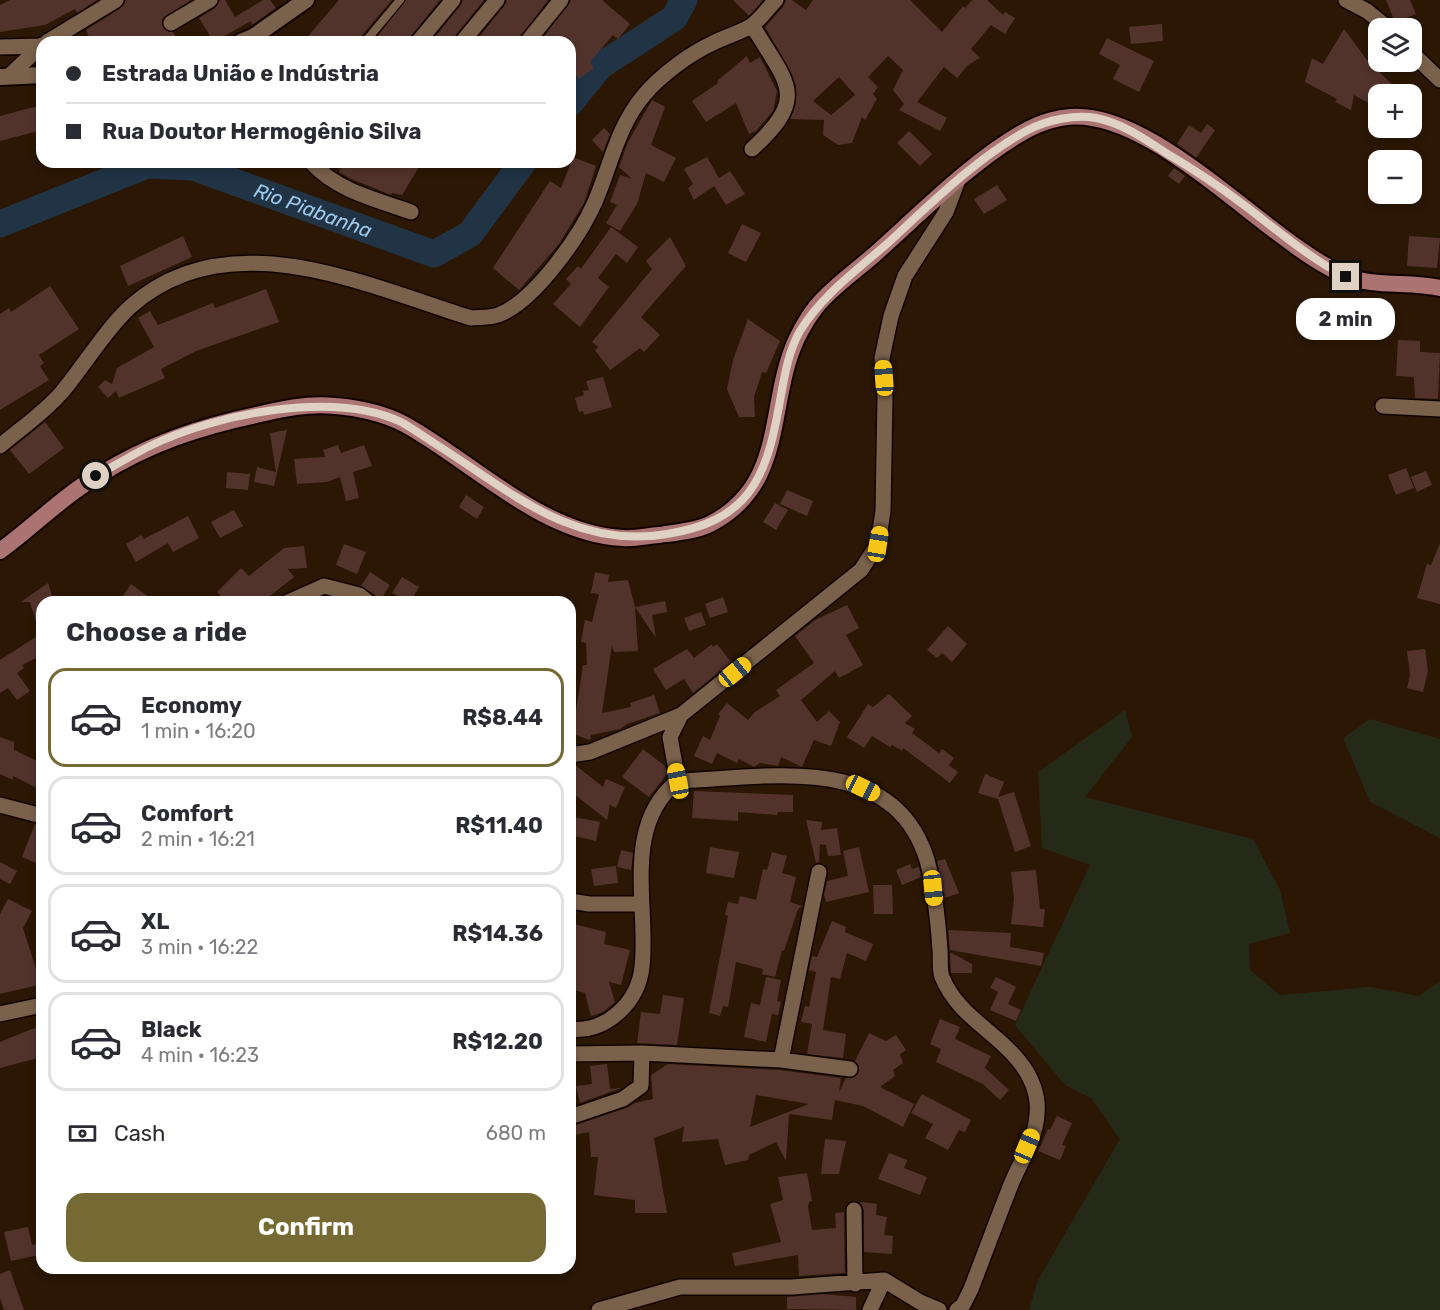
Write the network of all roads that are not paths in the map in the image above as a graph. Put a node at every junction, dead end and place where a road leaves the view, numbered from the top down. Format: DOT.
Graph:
graph roads {
  1 [pos="116,0"];
  2 [pos="210,0"];
  3 [pos="306,0"];
  4 [pos="400,0"];
  5 [pos="453,0"];
  6 [pos="497,0"];
  7 [pos="561,0"];
  8 [pos="776,0"];
  9 [pos="1346,0"];
  10 [pos="1365,5"];
  11 [pos="1378,18"];
  12 [pos="171,23"];
  13 [pos="752,25"];
  14 [pos="59,36"];
  15 [pos="255,36"];
  16 [pos="370,36"];
  17 [pos="423,36"];
  18 [pos="467,36"];
  19 [pos="532,36"];
  20 [pos="0,47"];
  21 [pos="36,47"];
  22 [pos="36,51"];
  23 [pos="1422,63"];
  24 [pos="36,75"];
  25 [pos="4,76"];
  26 [pos="1440,80"];
  27 [pos="752,149"];
  28 [pos="316,168"];
  29 [pos="958,180"];
  30 [pos="411,212"];
  31 [pos="1440,288"];
  32 [pos="1383,406"];
  33 [pos="1440,409"];
  34 [pos="0,446"];
  35 [pos="0,551"];
  36 [pos="302,596"];
  37 [pos="360,596"];
  38 [pos="681,715"];
  39 [pos="576,754"];
  40 [pos="678,781"];
  41 [pos="0,805"];
  42 [pos="36,814"];
  43 [pos="819,872"];
  44 [pos="576,902"];
  45 [pos="640,904"];
  46 [pos="36,1006"];
  47 [pos="0,1014"];
  48 [pos="576,1029"];
  49 [pos="642,1053"];
  50 [pos="576,1054"];
  51 [pos="782,1059"];
  52 [pos="850,1069"];
  53 [pos="576,1115"];
  54 [pos="854,1210"];
  55 [pos="884,1280"];
  56 [pos="855,1284"];
  57 [pos="599,1310"];
  58 [pos="870,1310"];
  59 [pos="939,1310"];
  60 [pos="957,1310"];
  1 -- 14 [label="street"];
  2 -- 12 [label="street"];
  3 -- 15 [label="street"];
  4 -- 16 [label="lane"];
  5 -- 17 [label="street"];
  6 -- 18 [label="street"];
  7 -- 19 [label="street"];
  8 -- 13 [label="street"];
  9 -- 10 [label="street"];
  10 -- 11 [label="street"];
  13 -- 27 [label="street"];
  13 -- 34 [label="street"];
  20 -- 21 [label="street"];
  22 -- 25 [label="street"];
  23 -- 26 [label="street"];
  24 -- 25 [label="street"];
  28 -- 30 [label="street"];
  29 -- 31 [label="main road"];
  29 -- 35 [label="main road"];
  29 -- 38 [label="street"];
  32 -- 33 [label="street"];
  36 -- 37 [label="street"];
  38 -- 39 [label="street"];
  38 -- 40 [label="street"];
  40 -- 45 [label="street"];
  40 -- 60 [label="street"];
  41 -- 42 [label="street"];
  43 -- 51 [label="street"];
  44 -- 45 [label="street"];
  45 -- 48 [label="street"];
  46 -- 47 [label="street"];
  49 -- 50 [label="street"];
  49 -- 51 [label="street"];
  49 -- 53 [label="street"];
  51 -- 52 [label="street"];
  54 -- 56 [label="street"];
  55 -- 56 [label="street"];
  55 -- 58 [label="street"];
  55 -- 59 [label="street"];
  56 -- 57 [label="street"];
}
